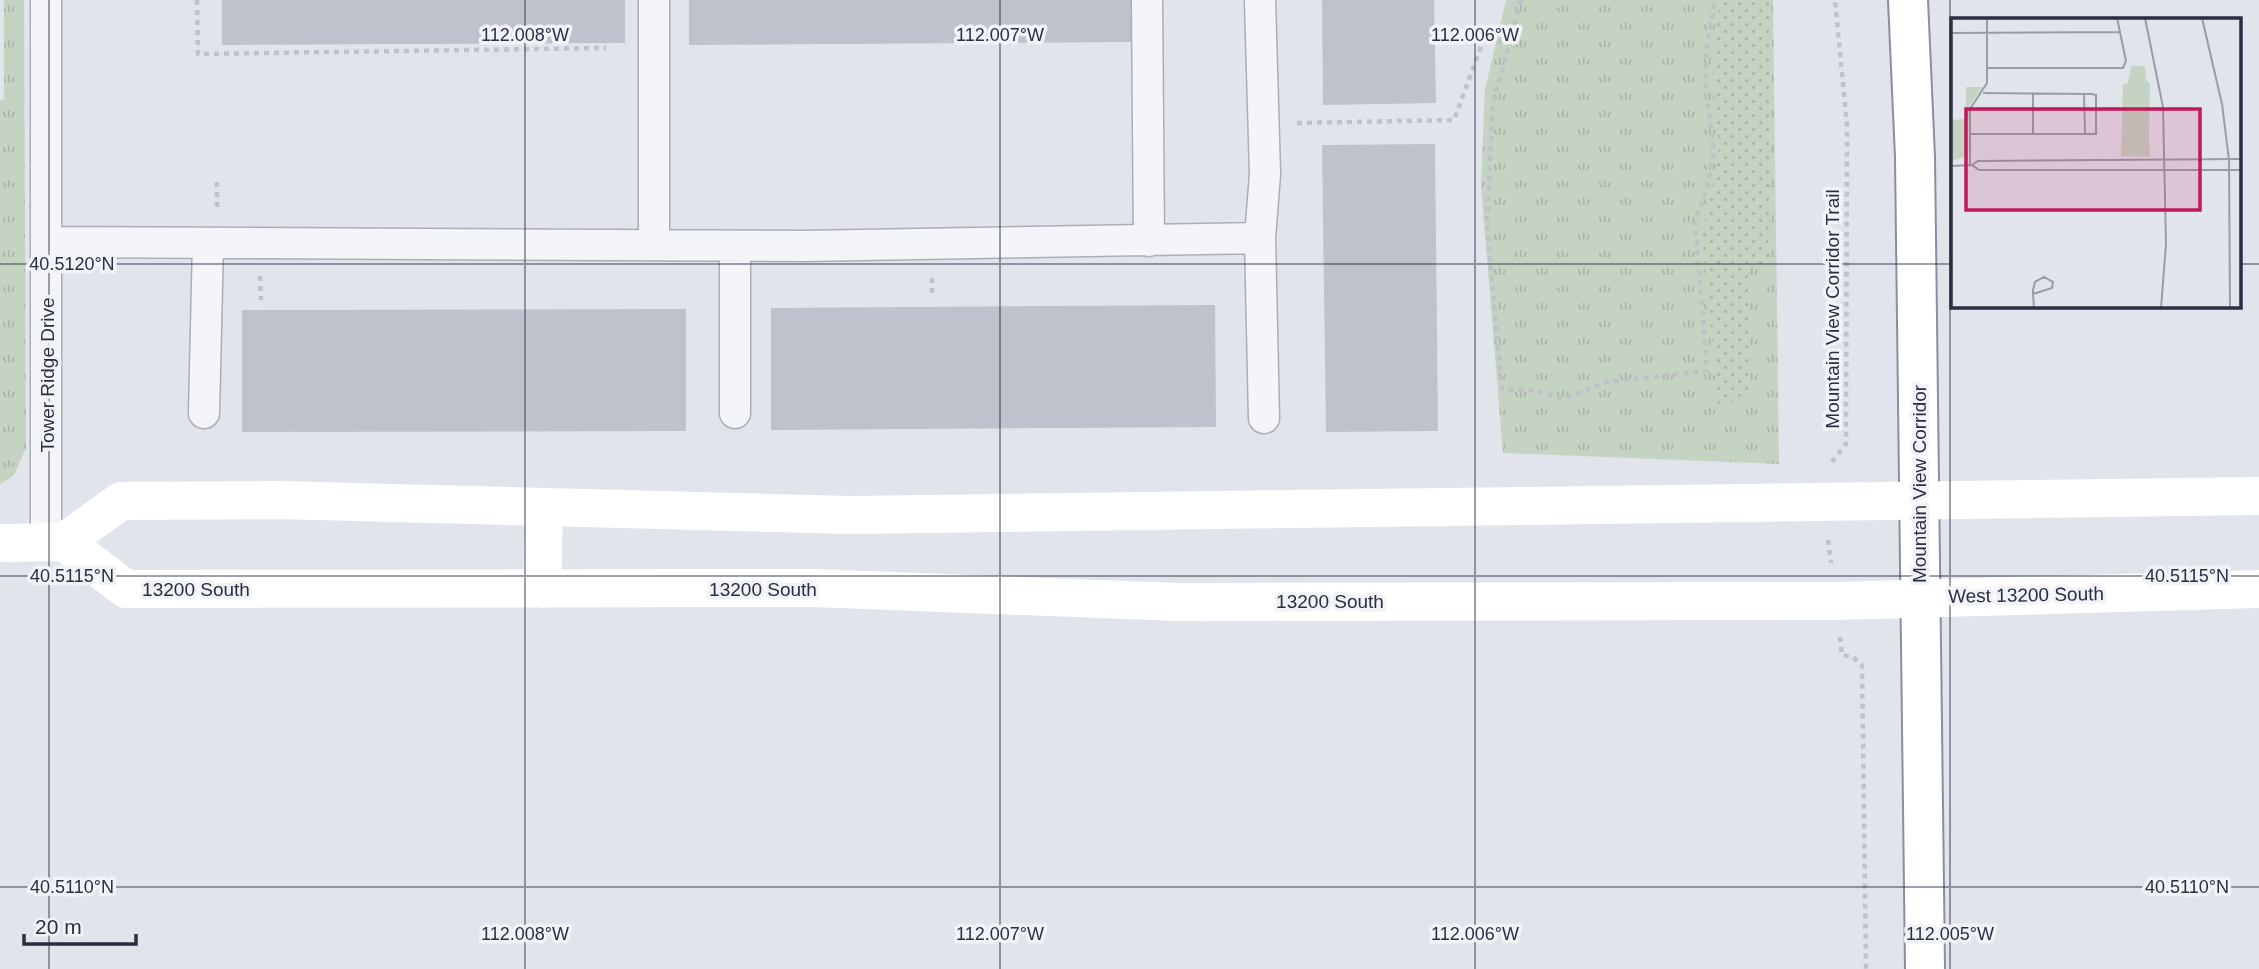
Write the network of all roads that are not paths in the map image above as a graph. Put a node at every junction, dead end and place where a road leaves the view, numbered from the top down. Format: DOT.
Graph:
graph roads {
  1 [pos="46,0"];
  2 [pos="654,0"];
  3 [pos="1147,0"];
  4 [pos="1260,0"];
  5 [pos="1908,0"];
  6 [pos="1260,238"];
  7 [pos="1149,241"];
  8 [pos="47,242"];
  9 [pos="208,243"];
  10 [pos="654,245"];
  11 [pos="735,246"];
  12 [pos="735,412"];
  13 [pos="204,413"];
  14 [pos="1264,418"];
  15 [pos="2259,496"];
  16 [pos="1919,501"];
  17 [pos="544,508"];
  18 [pos="55,541"];
  19 [pos="0,543"];
  20 [pos="542,589"];
  21 [pos="2259,589"];
  22 [pos="1919,597"];
  23 [pos="1925,969"];
  1 -- 8 [label="street, Tower Ridge Drive"];
  2 -- 10 [label="street"];
  3 -- 7 [label="street"];
  4 -- 6 [label="street"];
  5 -- 16 [label="main road, Mountain View Corridor"];
  6 -- 7 [label="street"];
  6 -- 14 [label="street"];
  7 -- 11 [label="street"];
  8 -- 9 [label="street"];
  8 -- 18 [label="street, Tower Ridge Drive"];
  9 -- 10 [label="street"];
  9 -- 13 [label="street"];
  10 -- 11 [label="street"];
  11 -- 12 [label="street"];
  15 -- 16 [label="main road"];
  16 -- 17 [label="main road"];
  16 -- 22 [label="main road, Mountain View Corridor"];
  17 -- 18 [label="main road"];
  17 -- 20 [label="main road"];
  18 -- 19 [label="main road"];
  18 -- 20 [label="main road, 13200 South"];
  20 -- 22 [label="main road, 13200 South"];
  21 -- 22 [label="main road, West 13200 South"];
  22 -- 23 [label="main road, Mountain View Corridor"];
}
